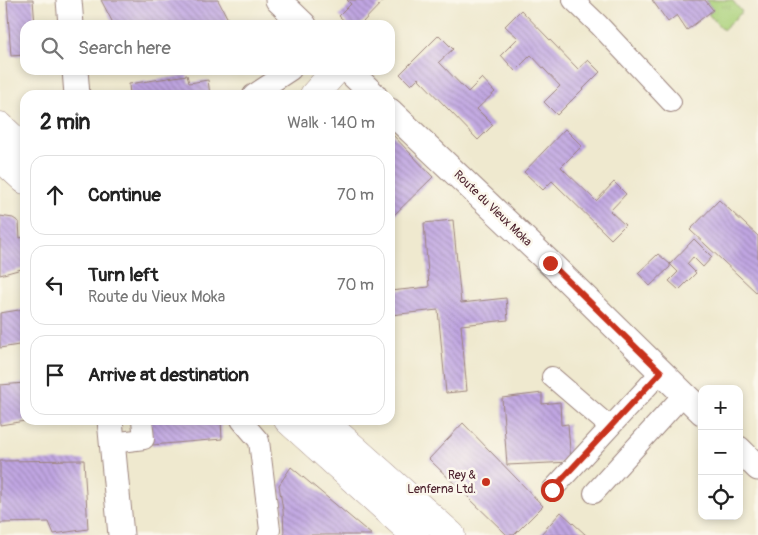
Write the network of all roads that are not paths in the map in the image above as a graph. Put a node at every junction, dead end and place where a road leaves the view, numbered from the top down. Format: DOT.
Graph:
graph roads {
  1 [pos="69,0"];
  2 [pos="278,0"];
  3 [pos="573,0"];
  4 [pos="71,20"];
  5 [pos="299,20"];
  6 [pos="75,75"];
  7 [pos="283,75"];
  8 [pos="332,75"];
  9 [pos="353,75"];
  10 [pos="77,90"];
  11 [pos="261,90"];
  12 [pos="318,90"];
  13 [pos="369,90"];
  14 [pos="671,102"];
  15 [pos="395,116"];
  16 [pos="0,126"];
  17 [pos="20,145"];
  18 [pos="0,157"];
  19 [pos="20,175"];
  20 [pos="661,372"];
  21 [pos="552,377"];
  22 [pos="684,394"];
  23 [pos="698,408"];
  24 [pos="143,425"];
  25 [pos="245,425"];
  26 [pos="294,425"];
  27 [pos="328,425"];
  28 [pos="610,427"];
  29 [pos="111,432"];
  30 [pos="743,453"];
  31 [pos="758,468"];
  32 [pos="552,490"];
  33 [pos="594,493"];
  34 [pos="121,535"];
  35 [pos="268,535"];
  36 [pos="415,535"];
  37 [pos="452,535"];
  1 -- 4 [label="main road"];
  2 -- 5 [label="main road"];
  3 -- 14 [label="lane"];
  6 -- 10 [label="main road"];
  7 -- 11 [label="lane"];
  8 -- 12 [label="highway"];
  9 -- 13 [label="main road"];
  15 -- 20 [label="main road, Route du Vieux Moka"];
  16 -- 17 [label="highway"];
  18 -- 19 [label="highway"];
  20 -- 22 [label="main road, Route du Vieux Moka"];
  20 -- 28 [label="lane"];
  21 -- 28 [label="lane"];
  22 -- 23 [label="main road, Route du Vieux Moka"];
  22 -- 33 [label="lane"];
  24 -- 29 [label="lane"];
  25 -- 35 [label="lane"];
  26 -- 36 [label="highway"];
  27 -- 37 [label="highway"];
  28 -- 32 [label="lane"];
  29 -- 34 [label="main road"];
  30 -- 31 [label="main road"];
}
